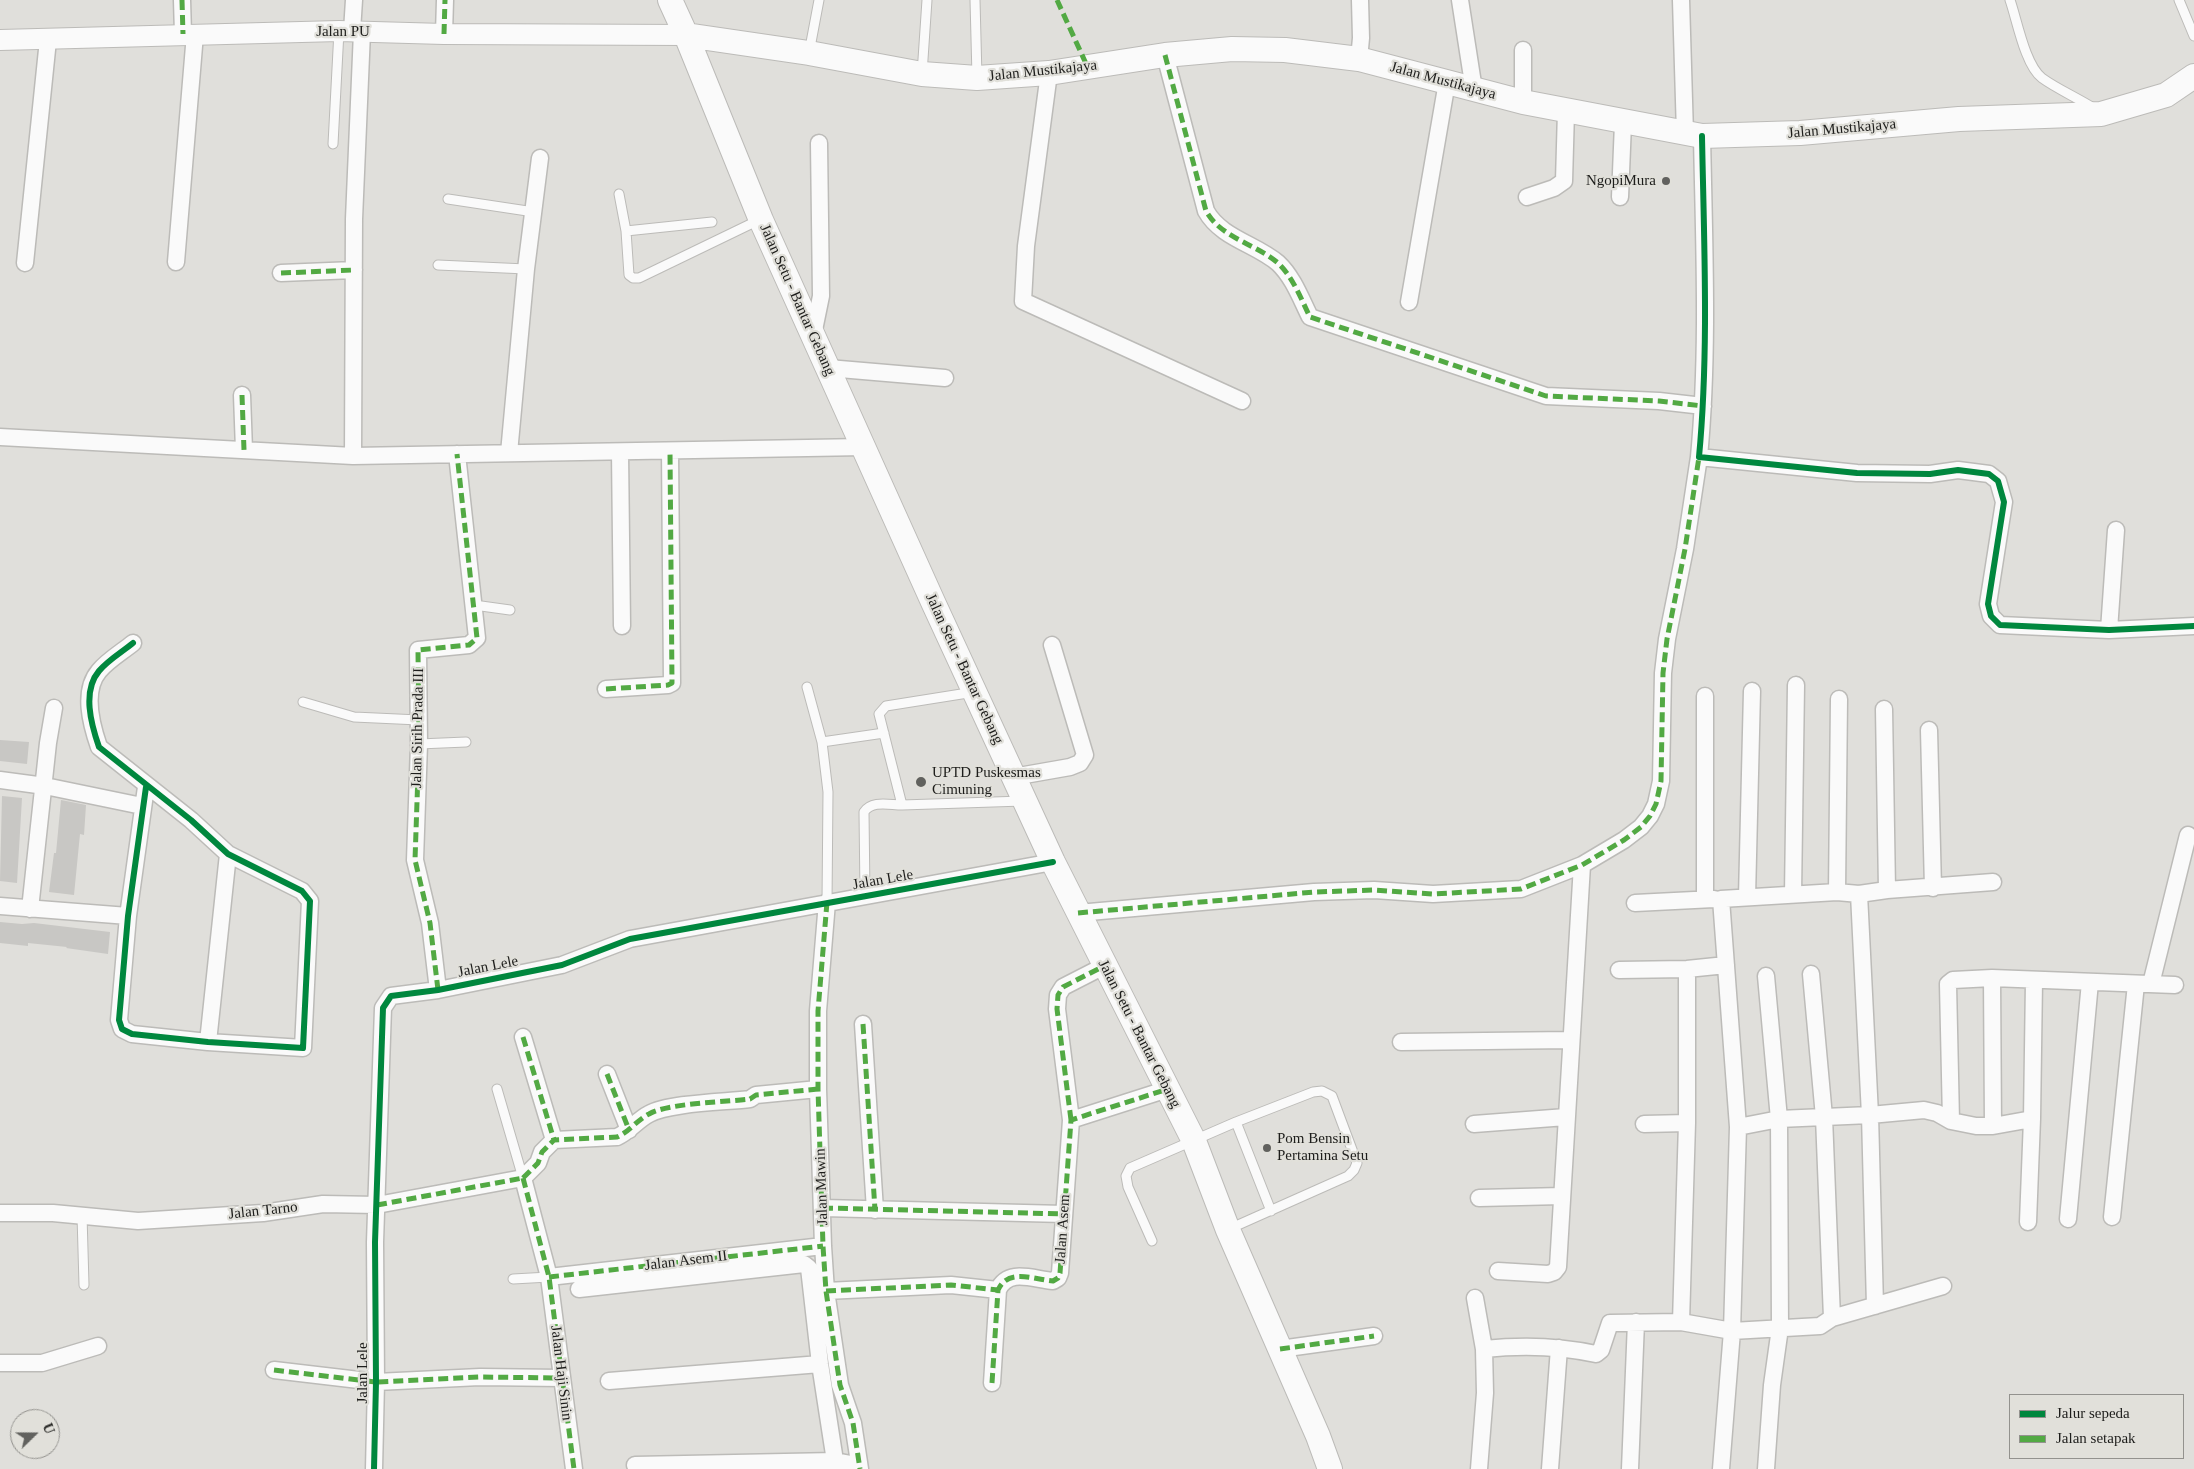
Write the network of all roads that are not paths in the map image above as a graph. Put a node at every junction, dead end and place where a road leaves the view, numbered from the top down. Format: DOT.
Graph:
graph roads {
  1 [pos="182,0"];
  2 [pos="354,0"];
  3 [pos="445,0"];
  4 [pos="670,0"];
  5 [pos="819,0"];
  6 [pos="928,0"];
  7 [pos="975,0"];
  8 [pos="1360,0"];
  9 [pos="1460,0"];
  10 [pos="1681,0"];
  11 [pos="2010,0"];
  12 [pos="2179,0"];
  13 [pos="351,31"];
  14 [pos="189,34"];
  15 [pos="444,34"];
  16 [pos="686,35"];
  17 [pos="2194,36"];
  18 [pos="0,40"];
  19 [pos="48,40"];
  20 [pos="1523,50"];
  21 [pos="809,54"];
  22 [pos="1165,55"];
  23 [pos="1359,59"];
  24 [pos="1049,73"];
  25 [pos="922,74"];
  26 [pos="2194,76"];
  27 [pos="977,78"];
  28 [pos="1447,82"];
  29 [pos="1474,90"];
  30 [pos="1523,102"];
  31 [pos="1566,112"];
  32 [pos="2101,114"];
  33 [pos="1623,122"];
  34 [pos="1694,135"];
  35 [pos="819,143"];
  36 [pos="334,144"];
  37 [pos="540,158"];
  38 [pos="619,194"];
  39 [pos="1527,197"];
  40 [pos="1620,197"];
  41 [pos="448,199"];
  42 [pos="534,212"];
  43 [pos="761,220"];
  44 [pos="712,222"];
  45 [pos="626,231"];
  46 [pos="176,262"];
  47 [pos="25,263"];
  48 [pos="438,264"];
  49 [pos="526,268"];
  50 [pos="354,270"];
  51 [pos="281,274"];
  52 [pos="1409,302"];
  53 [pos="814,335"];
  54 [pos="828,368"];
  55 [pos="945,378"];
  56 [pos="242,395"];
  57 [pos="1242,401"];
  58 [pos="1704,406"];
  59 [pos="0,437"];
  60 [pos="864,447"];
  61 [pos="244,450"];
  62 [pos="670,451"];
  63 [pos="620,452"];
  64 [pos="509,453"];
  65 [pos="456,454"];
  66 [pos="353,456"];
  67 [pos="1699,458"];
  68 [pos="2116,530"];
  69 [pos="474,605"];
  70 [pos="510,610"];
  71 [pos="622,626"];
  72 [pos="2194,626"];
  73 [pos="2109,630"];
  74 [pos="133,643"];
  75 [pos="1052,645"];
  76 [pos="1796,685"];
  77 [pos="807,687"];
  78 [pos="606,689"];
  79 [pos="1752,691"];
  80 [pos="974,692"];
  81 [pos="1705,696"];
  82 [pos="1840,699"];
  83 [pos="303,702"];
  84 [pos="54,708"];
  85 [pos="1884,709"];
  86 [pos="420,720"];
  87 [pos="1929,730"];
  88 [pos="884,733"];
  89 [pos="466,742"];
  90 [pos="822,742"];
  91 [pos="419,744"];
  92 [pos="1014,777"];
  93 [pos="0,780"];
  94 [pos="44,786"];
  95 [pos="146,786"];
  96 [pos="1025,801"];
  97 [pos="902,805"];
  98 [pos="142,806"];
  99 [pos="2188,835"];
  100 [pos="228,854"];
  101 [pos="1053,862"];
  102 [pos="1582,864"];
  103 [pos="1993,882"];
  104 [pos="1933,888"];
  105 [pos="1887,890"];
  106 [pos="1837,892"];
  107 [pos="1793,894"];
  108 [pos="1859,894"];
  109 [pos="865,896"];
  110 [pos="1747,897"];
  111 [pos="1705,899"];
  112 [pos="1721,899"];
  113 [pos="827,902"];
  114 [pos="1635,903"];
  115 [pos="0,906"];
  116 [pos="30,909"];
  117 [pos="1078,913"];
  118 [pos="128,916"];
  119 [pos="1104,966"];
  120 [pos="1726,966"];
  121 [pos="1687,969"];
  122 [pos="1619,970"];
  123 [pos="1811,974"];
  124 [pos="1766,976"];
  125 [pos="1992,978"];
  126 [pos="2034,981"];
  127 [pos="2090,982"];
  128 [pos="2143,984"];
  129 [pos="2175,985"];
  130 [pos="438,990"];
  131 [pos="863,1024"];
  132 [pos="523,1037"];
  133 [pos="1570,1040"];
  134 [pos="208,1042"];
  135 [pos="1402,1042"];
  136 [pos="607,1074"];
  137 [pos="497,1089"];
  138 [pos="818,1089"];
  139 [pos="1168,1089"];
  140 [pos="1870,1115"];
  141 [pos="1566,1117"];
  142 [pos="1824,1117"];
  143 [pos="1779,1119"];
  144 [pos="2032,1119"];
  145 [pos="1071,1120"];
  146 [pos="1236,1122"];
  147 [pos="1951,1122"];
  148 [pos="1687,1123"];
  149 [pos="1474,1124"];
  150 [pos="1644,1124"];
  151 [pos="1738,1126"];
  152 [pos="1993,1126"];
  153 [pos="629,1130"];
  154 [pos="554,1140"];
  155 [pos="1194,1141"];
  156 [pos="523,1178"];
  157 [pos="1562,1196"];
  158 [pos="1479,1198"];
  159 [pos="377,1205"];
  160 [pos="823,1208"];
  161 [pos="875,1210"];
  162 [pos="1271,1211"];
  163 [pos="0,1213"];
  164 [pos="1064,1214"];
  165 [pos="82,1215"];
  166 [pos="2112,1216"];
  167 [pos="2068,1219"];
  168 [pos="2028,1222"];
  169 [pos="1228,1230"];
  170 [pos="1152,1240"];
  171 [pos="823,1246"];
  172 [pos="1498,1271"];
  173 [pos="549,1277"];
  174 [pos="512,1279"];
  175 [pos="84,1285"];
  176 [pos="1943,1286"];
  177 [pos="579,1289"];
  178 [pos="998,1290"];
  179 [pos="826,1291"];
  180 [pos="1475,1298"];
  181 [pos="1875,1306"];
  182 [pos="1832,1318"];
  183 [pos="1636,1322"];
  184 [pos="1681,1322"];
  185 [pos="1780,1328"];
  186 [pos="1732,1331"];
  187 [pos="1374,1336"];
  188 [pos="98,1346"];
  189 [pos="1559,1348"];
  190 [pos="1280,1349"];
  191 [pos="1484,1349"];
  192 [pos="0,1363"];
  193 [pos="820,1364"];
  194 [pos="274,1370"];
  195 [pos="562,1378"];
  196 [pos="609,1381"];
  197 [pos="376,1382"];
  198 [pos="992,1383"];
  199 [pos="835,1461"];
  200 [pos="635,1465"];
  201 [pos="374,1469"];
  202 [pos="574,1469"];
  203 [pos="860,1469"];
  204 [pos="1330,1469"];
  205 [pos="1479,1469"];
  206 [pos="1550,1469"];
  207 [pos="1630,1469"];
  208 [pos="1721,1469"];
  209 [pos="1766,1469"];
  1 -- 14 [label="street"];
  2 -- 13 [label="street"];
  3 -- 15 [label="street"];
  4 -- 16 [label="main road, Jalan Setu - Bantar Gebang"];
  5 -- 21 [label="lane"];
  6 -- 25 [label="lane"];
  7 -- 27 [label="lane"];
  8 -- 23 [label="street"];
  9 -- 29 [label="street"];
  10 -- 34 [label="street"];
  11 -- 32 [label="lane"];
  12 -- 17 [label="lane"];
  13 -- 14 [label="street, Jalan PU"];
  13 -- 15 [label="street, Jalan PU"];
  13 -- 36 [label="lane"];
  13 -- 50 [label="street"];
  14 -- 19 [label="street, Jalan PU"];
  14 -- 46 [label="street"];
  15 -- 16 [label="street, Jalan PU"];
  16 -- 21 [label="main road, Jalan Mustikajaya"];
  16 -- 43 [label="main road, Jalan Setu - Bantar Gebang"];
  18 -- 19 [label="street, Jalan PU"];
  19 -- 47 [label="street"];
  20 -- 30 [label="street"];
  21 -- 25 [label="main road, Jalan Mustikajaya"];
  22 -- 23 [label="main road, Jalan Mustikajaya"];
  22 -- 24 [label="main road, Jalan Mustikajaya"];
  22 -- 58 [label="street"];
  23 -- 28 [label="main road, Jalan Mustikajaya"];
  24 -- 27 [label="main road, Jalan Mustikajaya"];
  24 -- 57 [label="street"];
  25 -- 27 [label="main road, Jalan Mustikajaya"];
  26 -- 32 [label="main road, Jalan Mustikajaya"];
  28 -- 29 [label="main road, Jalan Mustikajaya"];
  28 -- 52 [label="street"];
  29 -- 30 [label="main road, Jalan Mustikajaya"];
  30 -- 31 [label="main road, Jalan Mustikajaya"];
  31 -- 33 [label="main road, Jalan Mustikajaya"];
  31 -- 39 [label="street"];
  32 -- 34 [label="main road, Jalan Mustikajaya"];
  33 -- 34 [label="main road, Jalan Mustikajaya"];
  33 -- 40 [label="street"];
  34 -- 58 [label="street"];
  35 -- 53 [label="street"];
  37 -- 42 [label="street"];
  38 -- 45 [label="lane"];
  41 -- 42 [label="lane"];
  42 -- 49 [label="street"];
  43 -- 45 [label="lane"];
  43 -- 53 [label="main road, Jalan Setu - Bantar Gebang"];
  44 -- 45 [label="lane"];
  48 -- 49 [label="lane"];
  49 -- 64 [label="street"];
  50 -- 51 [label="street"];
  50 -- 66 [label="street"];
  53 -- 54 [label="main road, Jalan Setu - Bantar Gebang"];
  54 -- 55 [label="street"];
  54 -- 60 [label="main road, Jalan Setu - Bantar Gebang"];
  56 -- 61 [label="street"];
  58 -- 67 [label="street"];
  59 -- 61 [label="street"];
  60 -- 62 [label="street"];
  60 -- 80 [label="main road, Jalan Setu - Bantar Gebang"];
  61 -- 66 [label="street"];
  62 -- 63 [label="street"];
  62 -- 78 [label="street"];
  63 -- 64 [label="street"];
  63 -- 71 [label="street"];
  64 -- 65 [label="street"];
  65 -- 66 [label="street"];
  65 -- 69 [label="street, Jalan Sirih Prada III"];
  67 -- 73 [label="street"];
  67 -- 102 [label="street"];
  68 -- 73 [label="street"];
  69 -- 70 [label="lane"];
  69 -- 86 [label="street, Jalan Sirih Prada III"];
  72 -- 73 [label="street"];
  74 -- 95 [label="street"];
  75 -- 92 [label="street"];
  76 -- 107 [label="street"];
  77 -- 90 [label="lane"];
  79 -- 110 [label="street"];
  80 -- 88 [label="lane"];
  80 -- 92 [label="main road, Jalan Setu - Bantar Gebang"];
  81 -- 111 [label="street"];
  82 -- 106 [label="street"];
  83 -- 86 [label="lane"];
  84 -- 94 [label="street"];
  85 -- 105 [label="street"];
  86 -- 91 [label="street, Jalan Sirih Prada III"];
  87 -- 104 [label="street"];
  88 -- 90 [label="lane"];
  88 -- 97 [label="lane"];
  89 -- 91 [label="lane"];
  90 -- 113 [label="lane"];
  91 -- 130 [label="street, Jalan Sirih Prada III"];
  92 -- 96 [label="main road, Jalan Setu - Bantar Gebang"];
  93 -- 94 [label="street"];
  94 -- 98 [label="street"];
  94 -- 116 [label="street"];
  95 -- 98 [label="street"];
  95 -- 100 [label="street"];
  96 -- 97 [label="lane"];
  96 -- 101 [label="main road, Jalan Setu - Bantar Gebang"];
  97 -- 109 [label="lane"];
  98 -- 118 [label="street"];
  99 -- 128 [label="street"];
  100 -- 134 [label="street"];
  100 -- 134 [label="street"];
  101 -- 109 [label="street, Jalan Lele"];
  101 -- 117 [label="main road, Jalan Setu - Bantar Gebang"];
  102 -- 117 [label="street"];
  102 -- 133 [label="street"];
  103 -- 104 [label="street"];
  104 -- 105 [label="street"];
  105 -- 108 [label="street"];
  106 -- 107 [label="street"];
  106 -- 108 [label="street"];
  107 -- 110 [label="street"];
  108 -- 140 [label="street"];
  109 -- 113 [label="street, Jalan Lele"];
  110 -- 112 [label="street"];
  111 -- 112 [label="street"];
  111 -- 114 [label="street"];
  112 -- 120 [label="street"];
  113 -- 130 [label="street, Jalan Lele"];
  113 -- 138 [label="street, Jalan Mawin"];
  115 -- 116 [label="street"];
  116 -- 118 [label="street"];
  117 -- 119 [label="main road, Jalan Setu - Bantar Gebang"];
  118 -- 134 [label="street"];
  119 -- 139 [label="main road, Jalan Setu - Bantar Gebang"];
  119 -- 145 [label="street, Jalan Asem"];
  120 -- 121 [label="street"];
  120 -- 151 [label="street"];
  121 -- 122 [label="street"];
  121 -- 148 [label="street"];
  123 -- 142 [label="street"];
  124 -- 143 [label="street"];
  125 -- 126 [label="street"];
  125 -- 147 [label="street"];
  125 -- 152 [label="street"];
  126 -- 127 [label="street"];
  126 -- 144 [label="street"];
  127 -- 128 [label="street"];
  127 -- 167 [label="street"];
  128 -- 129 [label="street"];
  128 -- 166 [label="street"];
  130 -- 159 [label="street, Jalan Lele"];
  131 -- 161 [label="street"];
  132 -- 154 [label="street"];
  133 -- 135 [label="street"];
  133 -- 141 [label="street"];
  136 -- 153 [label="street"];
  137 -- 156 [label="lane"];
  138 -- 153 [label="street"];
  138 -- 160 [label="street, Jalan Mawin"];
  139 -- 145 [label="street"];
  139 -- 155 [label="main road, Jalan Setu - Bantar Gebang"];
  140 -- 142 [label="street"];
  140 -- 147 [label="street"];
  140 -- 181 [label="street"];
  141 -- 149 [label="street"];
  141 -- 157 [label="street"];
  142 -- 143 [label="street"];
  142 -- 182 [label="street"];
  143 -- 151 [label="street"];
  143 -- 185 [label="street"];
  144 -- 152 [label="street"];
  144 -- 168 [label="street"];
  145 -- 164 [label="street, Jalan Asem"];
  146 -- 155 [label="lane"];
  146 -- 162 [label="lane"];
  146 -- 162 [label="lane"];
  147 -- 152 [label="street"];
  148 -- 150 [label="street"];
  148 -- 184 [label="street"];
  151 -- 186 [label="street"];
  153 -- 154 [label="street"];
  154 -- 156 [label="street"];
  155 -- 169 [label="main road, Jalan Setu - Bantar Gebang"];
  155 -- 170 [label="lane"];
  156 -- 159 [label="street, Jalan Tarno"];
  156 -- 173 [label="street, Jalan Haji Sinin"];
  157 -- 158 [label="street"];
  157 -- 172 [label="street"];
  159 -- 165 [label="street, Jalan Tarno"];
  159 -- 197 [label="street, Jalan Lele"];
  160 -- 161 [label="street"];
  160 -- 171 [label="street, Jalan Mawin"];
  161 -- 164 [label="street"];
  162 -- 169 [label="lane"];
  163 -- 165 [label="street, Jalan Tarno"];
  164 -- 178 [label="street, Jalan Asem"];
  165 -- 175 [label="lane"];
  169 -- 190 [label="main road, Jalan Setu - Bantar Gebang"];
  171 -- 173 [label="street, Jalan Asem II"];
  171 -- 179 [label="street, Jalan Mawin"];
  173 -- 174 [label="lane"];
  173 -- 195 [label="street, Jalan Haji Sinin"];
  176 -- 181 [label="street"];
  177 -- 193 [label="street"];
  178 -- 179 [label="street"];
  178 -- 198 [label="street"];
  179 -- 203 [label="street, Jalan Mawin"];
  180 -- 191 [label="street"];
  181 -- 182 [label="street"];
  182 -- 185 [label="street"];
  183 -- 184 [label="street"];
  183 -- 189 [label="street"];
  183 -- 207 [label="street"];
  184 -- 186 [label="street"];
  185 -- 186 [label="street"];
  185 -- 209 [label="street"];
  186 -- 208 [label="street"];
  187 -- 190 [label="street"];
  188 -- 192 [label="street"];
  189 -- 191 [label="street"];
  189 -- 206 [label="street"];
  190 -- 204 [label="main road, Jalan Setu - Bantar Gebang"];
  191 -- 205 [label="street"];
  193 -- 196 [label="street"];
  193 -- 199 [label="street"];
  194 -- 197 [label="street"];
  195 -- 197 [label="street"];
  195 -- 202 [label="street, Jalan Haji Sinin"];
  197 -- 201 [label="street, Jalan Lele"];
  199 -- 200 [label="street"];
  199 -- 203 [label="street"];
}
